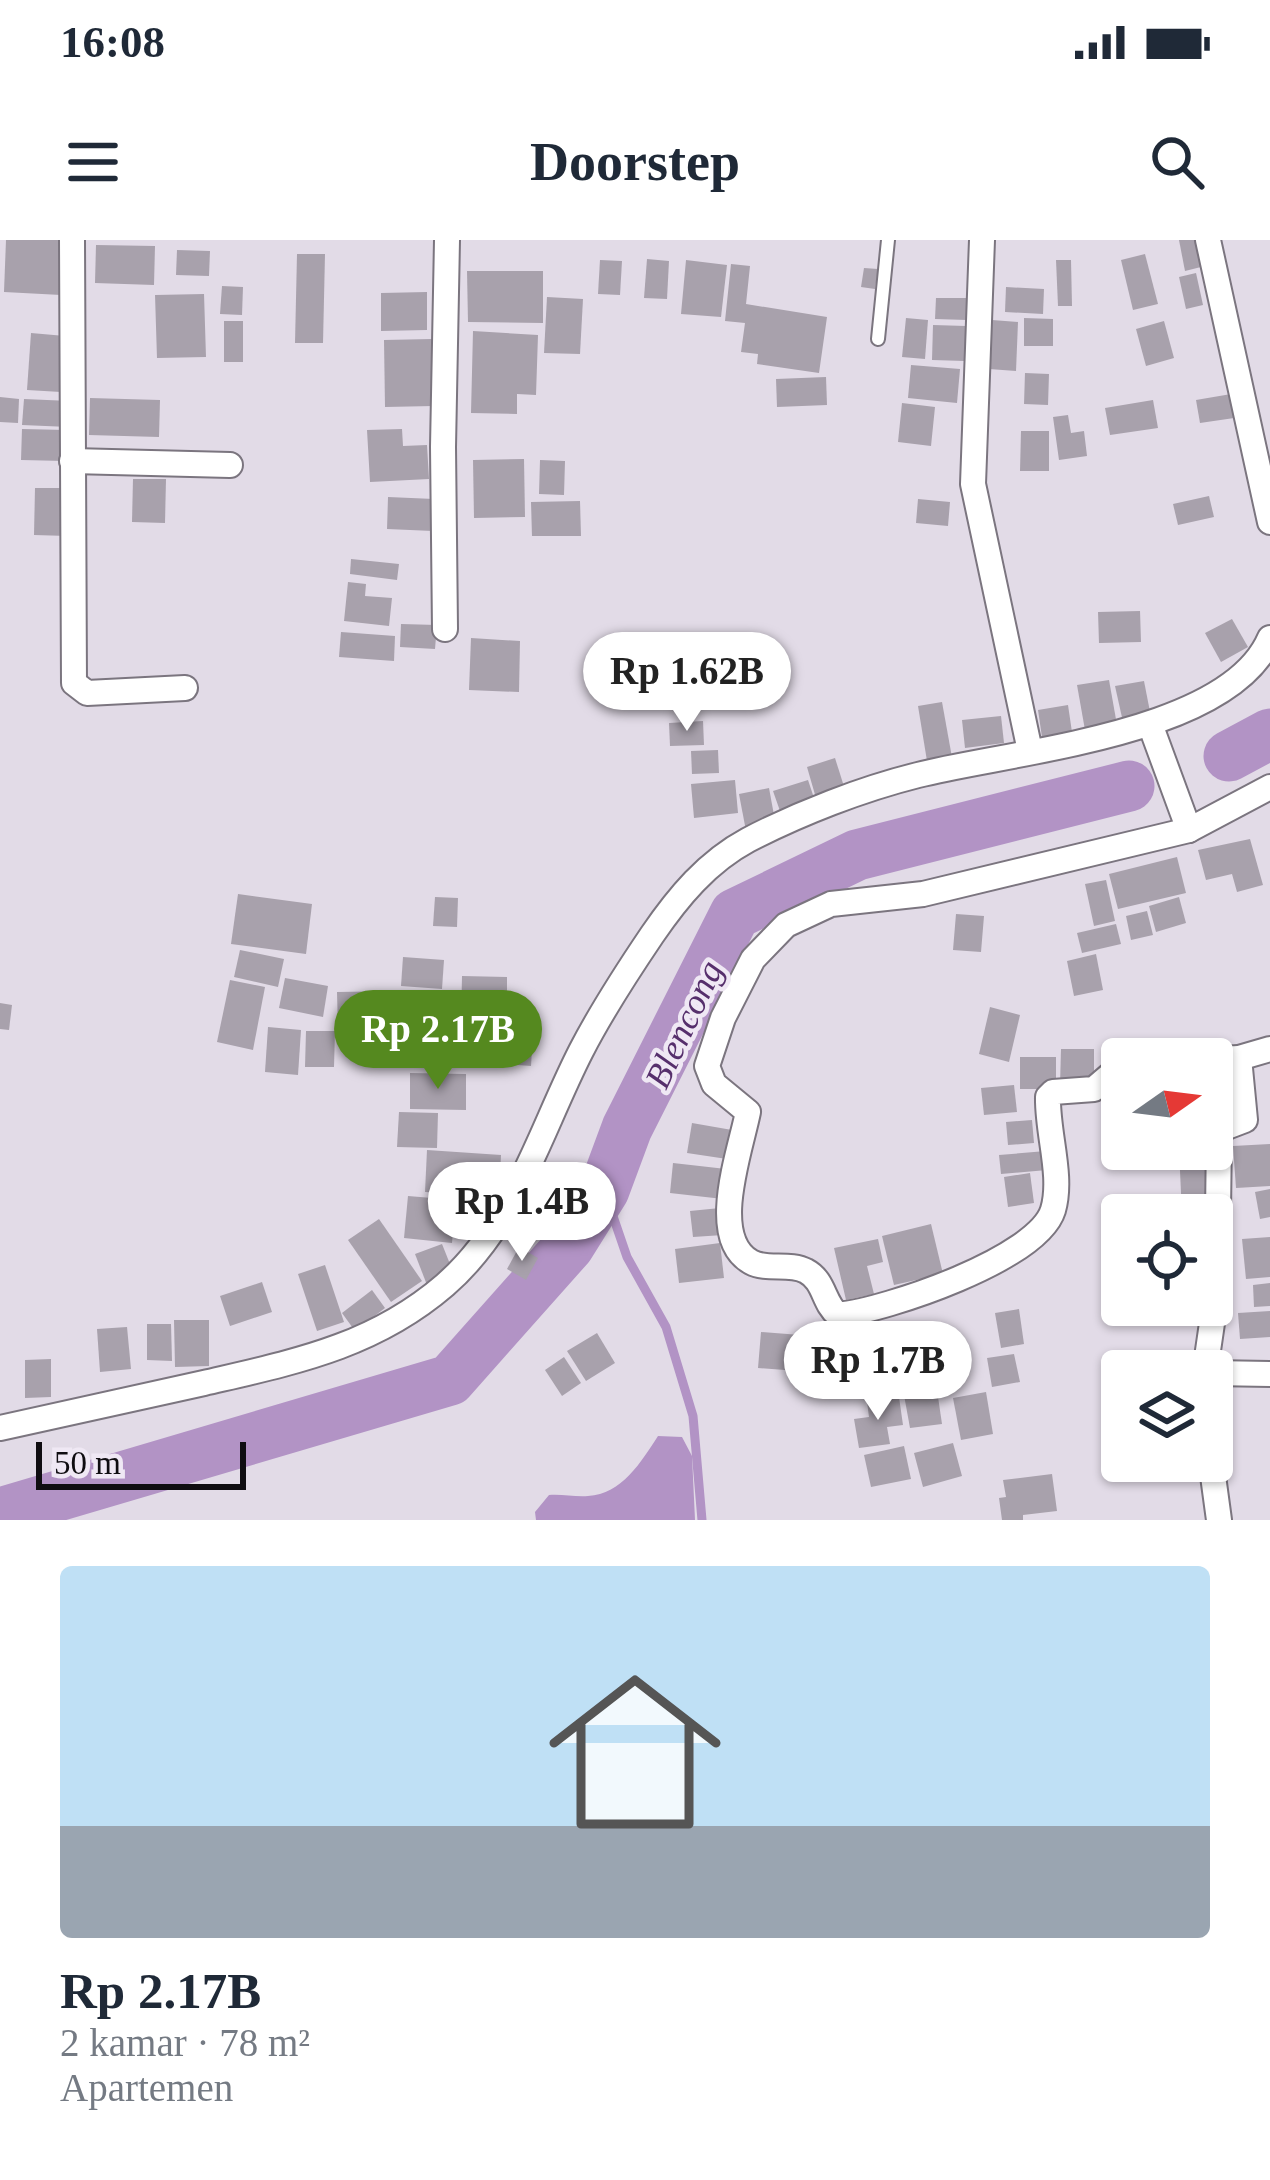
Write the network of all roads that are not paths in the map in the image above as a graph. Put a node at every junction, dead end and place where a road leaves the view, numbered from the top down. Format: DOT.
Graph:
graph roads {
  1 [pos="72,240"];
  2 [pos="447,240"];
  3 [pos="888,240"];
  4 [pos="982,240"];
  5 [pos="1208,240"];
  6 [pos="878,340"];
  7 [pos="72,460"];
  8 [pos="230,465"];
  9 [pos="1270,522"];
  10 [pos="445,629"];
  11 [pos="1270,638"];
  12 [pos="185,688"];
  13 [pos="1153,732"];
  14 [pos="1030,752"];
  15 [pos="1270,787"];
  16 [pos="1185,818"];
  17 [pos="1270,1048"];
  18 [pos="1233,1058"];
  19 [pos="1239,1058"];
  20 [pos="1101,1083"];
  21 [pos="1211,1350"];
  22 [pos="1233,1373"];
  23 [pos="1270,1374"];
  24 [pos="0,1427"];
  25 [pos="1214,1482"];
  26 [pos="1219,1520"];
  1 -- 7 [label="street"];
  2 -- 10 [label="street"];
  3 -- 6 [label="lane"];
  4 -- 14 [label="street"];
  5 -- 9 [label="street"];
  7 -- 8 [label="street"];
  7 -- 12 [label="street"];
  11 -- 13 [label="street"];
  13 -- 14 [label="street"];
  13 -- 16 [label="street"];
  14 -- 24 [label="street"];
  15 -- 16 [label="street"];
  16 -- 20 [label="street"];
  17 -- 19 [label="street"];
  18 -- 19 [label="street"];
  19 -- 21 [label="street"];
  22 -- 23 [label="street"];
  25 -- 26 [label="street"];
}
